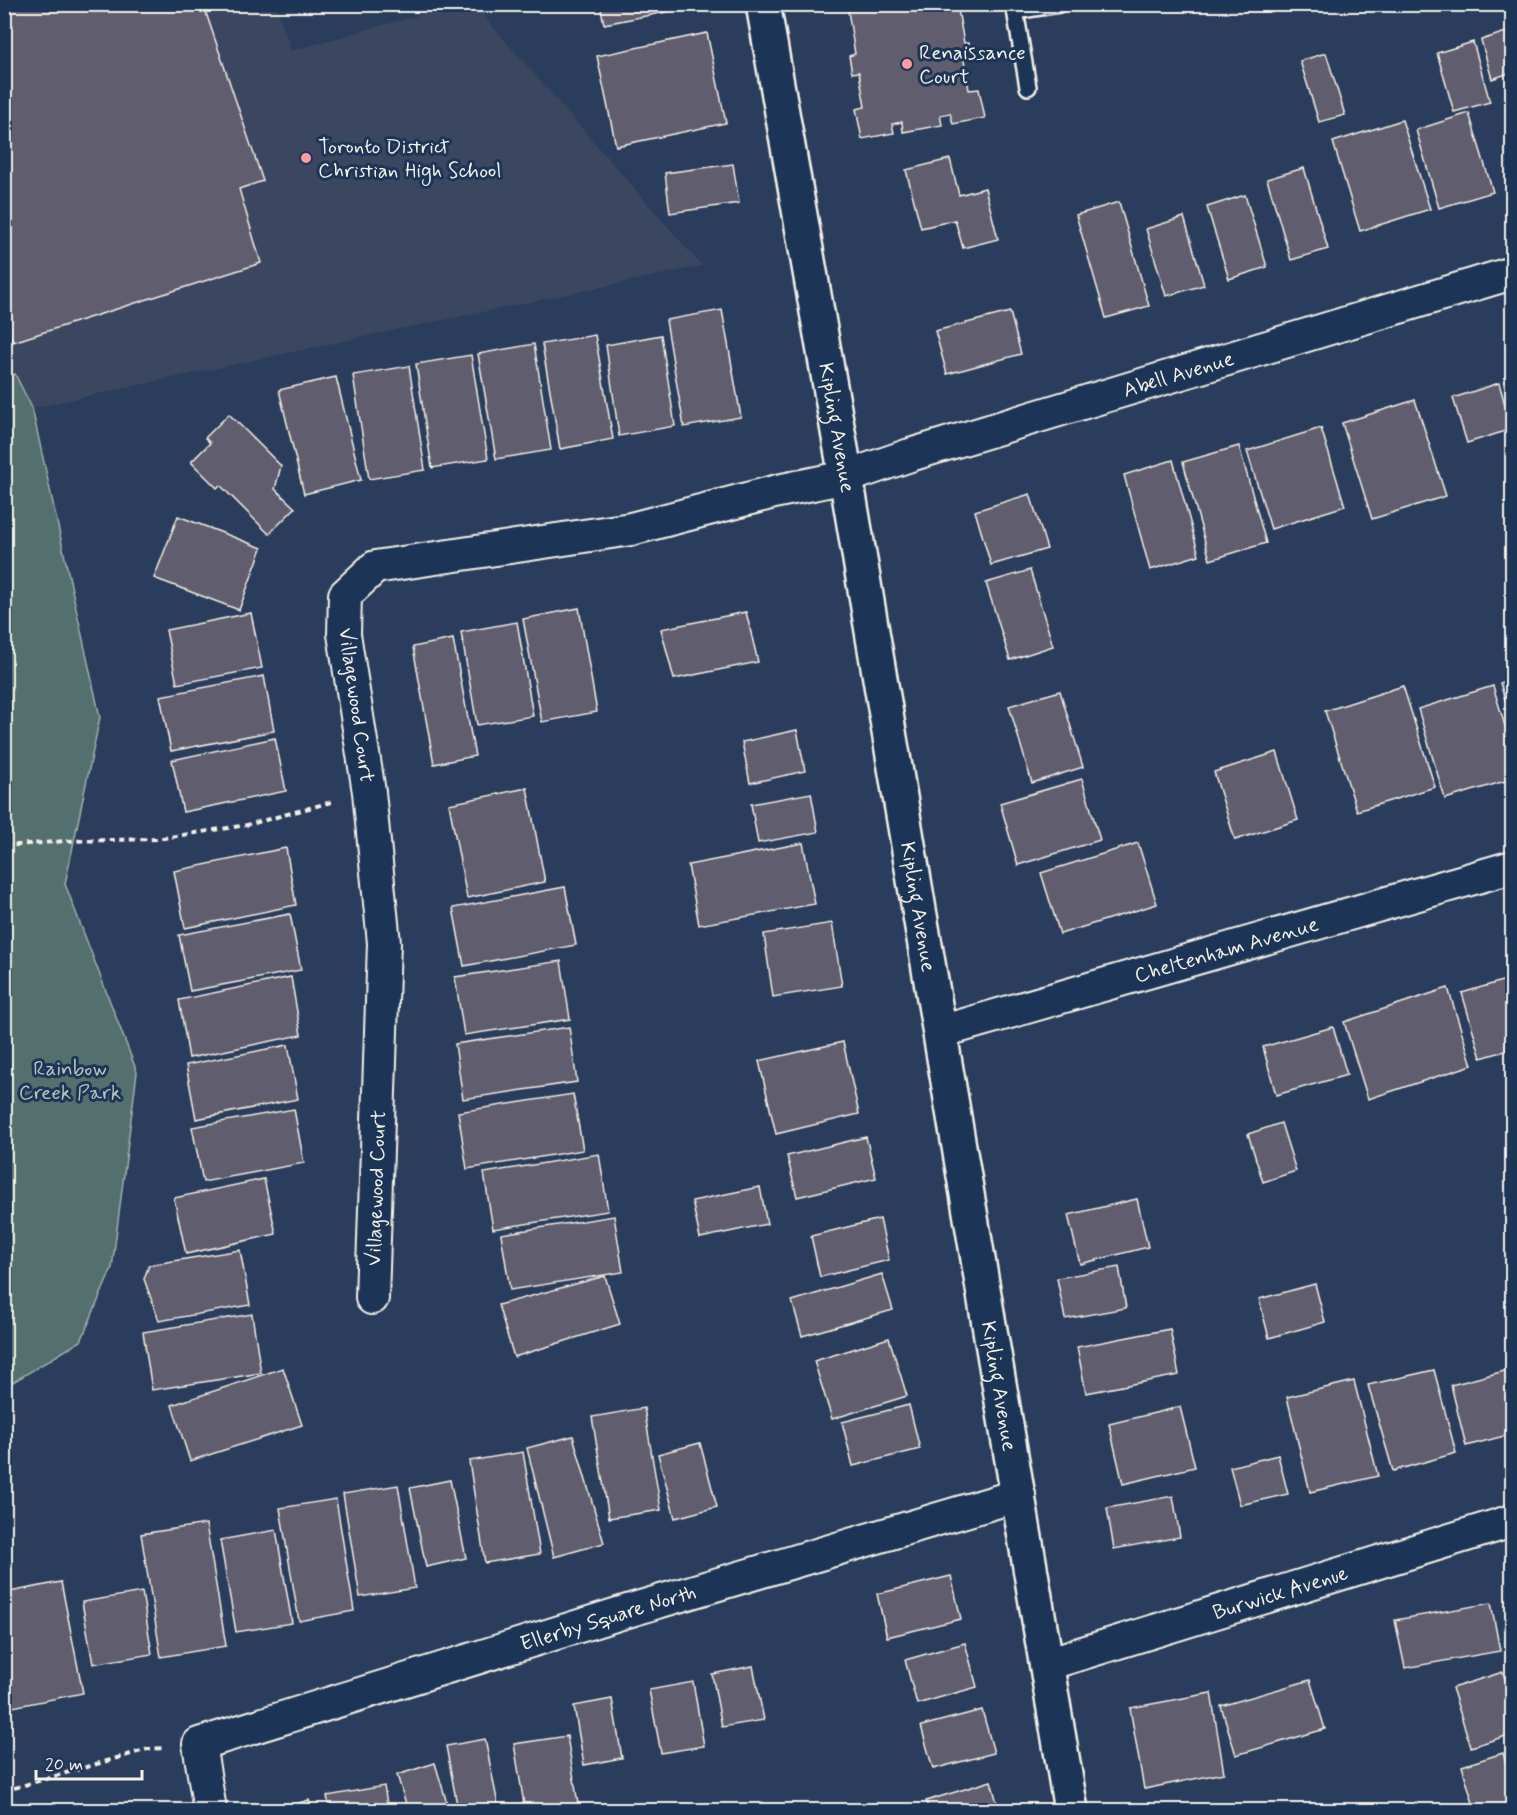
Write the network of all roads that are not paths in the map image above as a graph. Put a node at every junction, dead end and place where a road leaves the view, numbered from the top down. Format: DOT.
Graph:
graph roads {
  1 [pos="763,4"];
  2 [pos="1059,4"];
  3 [pos="1015,8"];
  4 [pos="1028,87"];
  5 [pos="1512,273"];
  6 [pos="846,477"];
  7 [pos="1512,867"];
  8 [pos="940,1032"];
  9 [pos="372,1298"];
  10 [pos="1019,1496"];
  11 [pos="1512,1521"];
  12 [pos="1047,1664"];
  13 [pos="210,1810"];
  14 [pos="1071,1810"];
  1 -- 6 [label="street, Kipling Avenue"];
  2 -- 3 [label="lane"];
  3 -- 4 [label="lane"];
  5 -- 6 [label="street, Abell Avenue"];
  6 -- 8 [label="street, Kipling Avenue"];
  6 -- 9 [label="street, Villagewood Court"];
  7 -- 8 [label="street, Cheltenham Avenue"];
  8 -- 10 [label="street, Kipling Avenue"];
  10 -- 12 [label="street, Kipling Avenue"];
  10 -- 13 [label="street, Ellerby Square North"];
  11 -- 12 [label="street, Burwick Avenue"];
  12 -- 14 [label="street, Kipling Avenue"];
}
